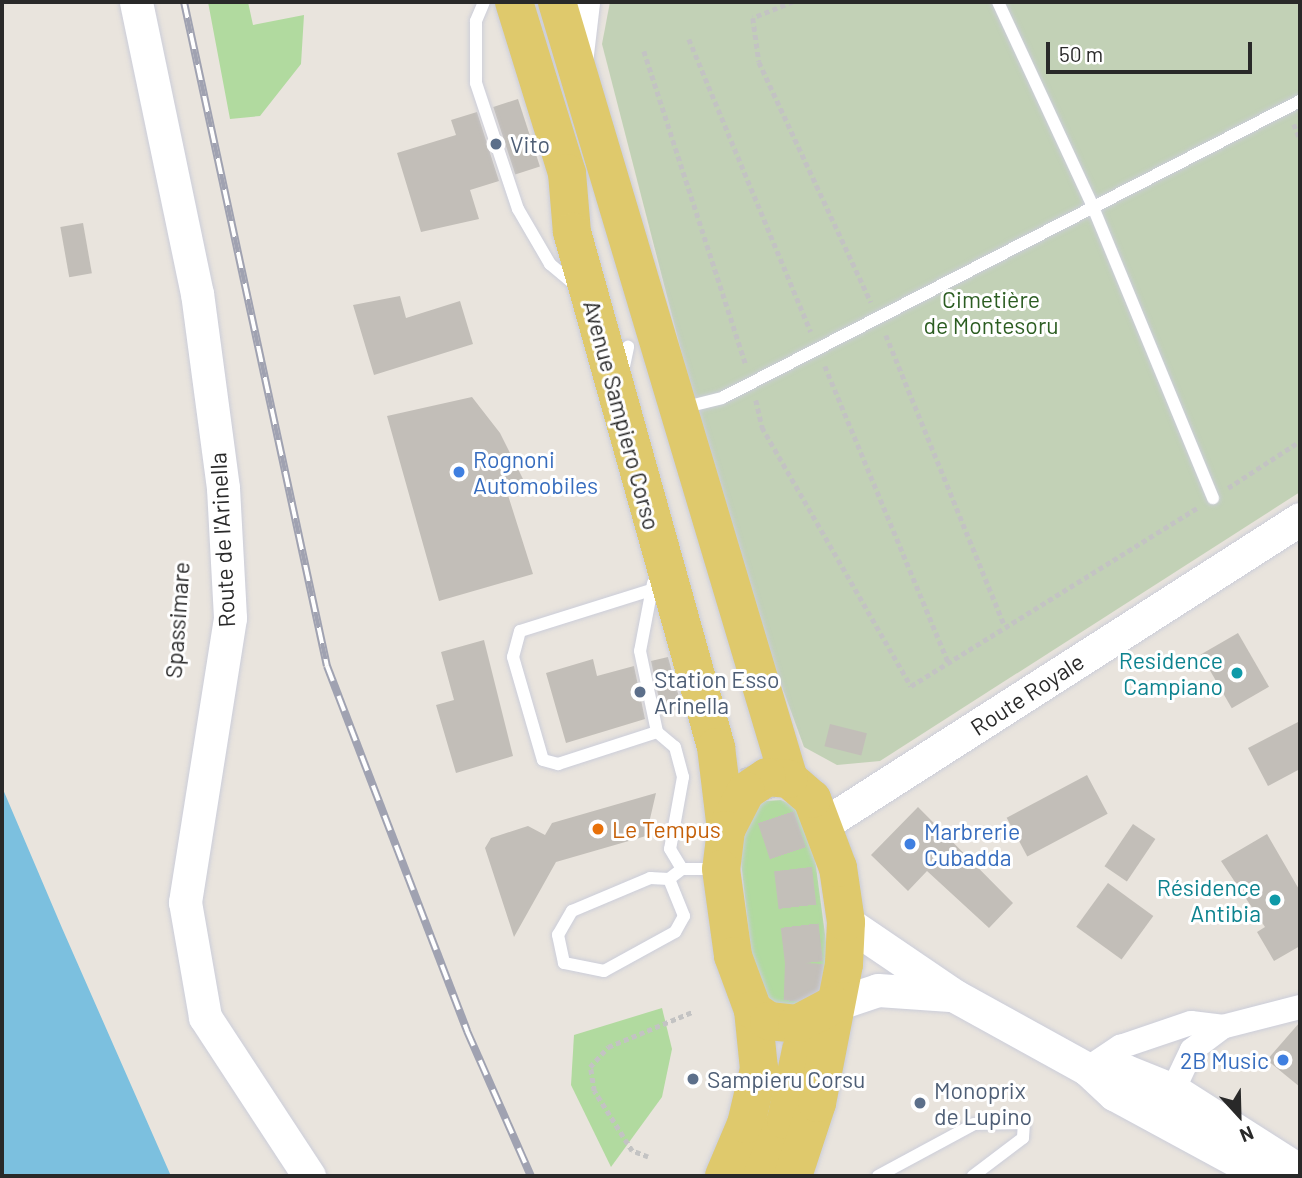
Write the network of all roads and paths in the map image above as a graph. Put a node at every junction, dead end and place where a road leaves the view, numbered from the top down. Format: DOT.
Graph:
graph roads {
  1 [pos="136,2"];
  2 [pos="484,2"];
  3 [pos="514,2"];
  4 [pos="556,2"];
  5 [pos="583,2"];
  6 [pos="998,2"];
  7 [pos="689,39"];
  8 [pos="644,51"];
  9 [pos="575,68"];
  10 [pos="1300,101"];
  11 [pos="583,166"];
  12 [pos="1093,207"];
  13 [pos="590,298"];
  14 [pos="628,347"];
  15 [pos="818,348"];
  16 [pos="752,382"];
  17 [pos="617,397"];
  18 [pos="681,408"];
  19 [pos="1300,441"];
  20 [pos="1213,498"];
  21 [pos="1300,519"];
  22 [pos="656,574"];
  23 [pos="948,662"];
  24 [pos="657,732"];
  25 [pos="764,771"];
  26 [pos="824,824"];
  27 [pos="726,830"];
  28 [pos="682,869"];
  29 [pos="721,869"];
  30 [pos="668,879"];
  31 [pos="846,922"];
  32 [pos="955,996"];
  33 [pos="833,1005"];
  34 [pos="1300,1007"];
  35 [pos="753,1010"];
  36 [pos="692,1012"];
  37 [pos="1222,1027"];
  38 [pos="1161,1033"];
  39 [pos="1087,1069"];
  40 [pos="1179,1076"];
  41 [pos="648,1157"];
  42 [pos="1300,1171"];
  43 [pos="309,1176"];
  44 [pos="724,1176"];
  45 [pos="747,1176"];
  46 [pos="762,1176"];
  47 [pos="793,1176"];
  48 [pos="878,1176"];
  49 [pos="973,1176"];
  50 [pos="1265,1176"];
  1 -- 43 [label="main road, Route de l'Arinella"];
  2 -- 13 [label="lane"];
  3 -- 11 [label="main road, Avenue Sampiero Corso"];
  4 -- 9 [label="main road, Avenue Sampiero Corso"];
  5 -- 9 [label="main road"];
  6 -- 12 [label="lane"];
  7 -- 15 [label="path"];
  8 -- 16 [label="path"];
  9 -- 11 [label="main road, Avenue Sampiero Corso"];
  10 -- 12 [label="lane"];
  11 -- 13 [label="main road, Avenue Sampiero Corso"];
  11 -- 14 [label="main road"];
  11 -- 18 [label="main road, Avenue Sampiero Corso"];
  11 -- 25 [label="main road"];
  12 -- 15 [label="lane"];
  12 -- 20 [label="lane"];
  13 -- 17 [label="main road, Avenue Sampiero Corso"];
  14 -- 17 [label="lane"];
  14 -- 25 [label="main road"];
  15 -- 16 [label="lane"];
  15 -- 23 [label="path"];
  16 -- 18 [label="lane"];
  16 -- 23 [label="path"];
  17 -- 22 [label="main road, Avenue Sampiero Corso"];
  18 -- 25 [label="main road, Avenue Sampiero Corso"];
  19 -- 20 [label="path"];
  20 -- 23 [label="path"];
  21 -- 26 [label="main road, Route Royale"];
  22 -- 24 [label="lane"];
  22 -- 24 [label="lane"];
  22 -- 27 [label="main road, Avenue Sampiero Corso"];
  24 -- 28 [label="lane"];
  25 -- 26 [label="main road"];
  25 -- 27 [label="main road"];
  26 -- 31 [label="main road"];
  27 -- 29 [label="main road"];
  28 -- 29 [label="lane"];
  28 -- 30 [label="lane"];
  29 -- 35 [label="main road"];
  30 -- 30 [label="lane"];
  31 -- 32 [label="main road"];
  31 -- 33 [label="main road"];
  32 -- 33 [label="main road"];
  32 -- 39 [label="main road"];
  33 -- 35 [label="main road"];
  33 -- 47 [label="main road"];
  34 -- 37 [label="street"];
  35 -- 44 [label="main road"];
  36 -- 41 [label="path"];
  37 -- 38 [label="street"];
  37 -- 40 [label="street"];
  38 -- 39 [label="street"];
  38 -- 40 [label="street"];
  39 -- 40 [label="main road"];
  39 -- 50 [label="main road"];
  40 -- 42 [label="main road"];
  45 -- 46 [label="main road"];
  48 -- 49 [label="lane"];
}
